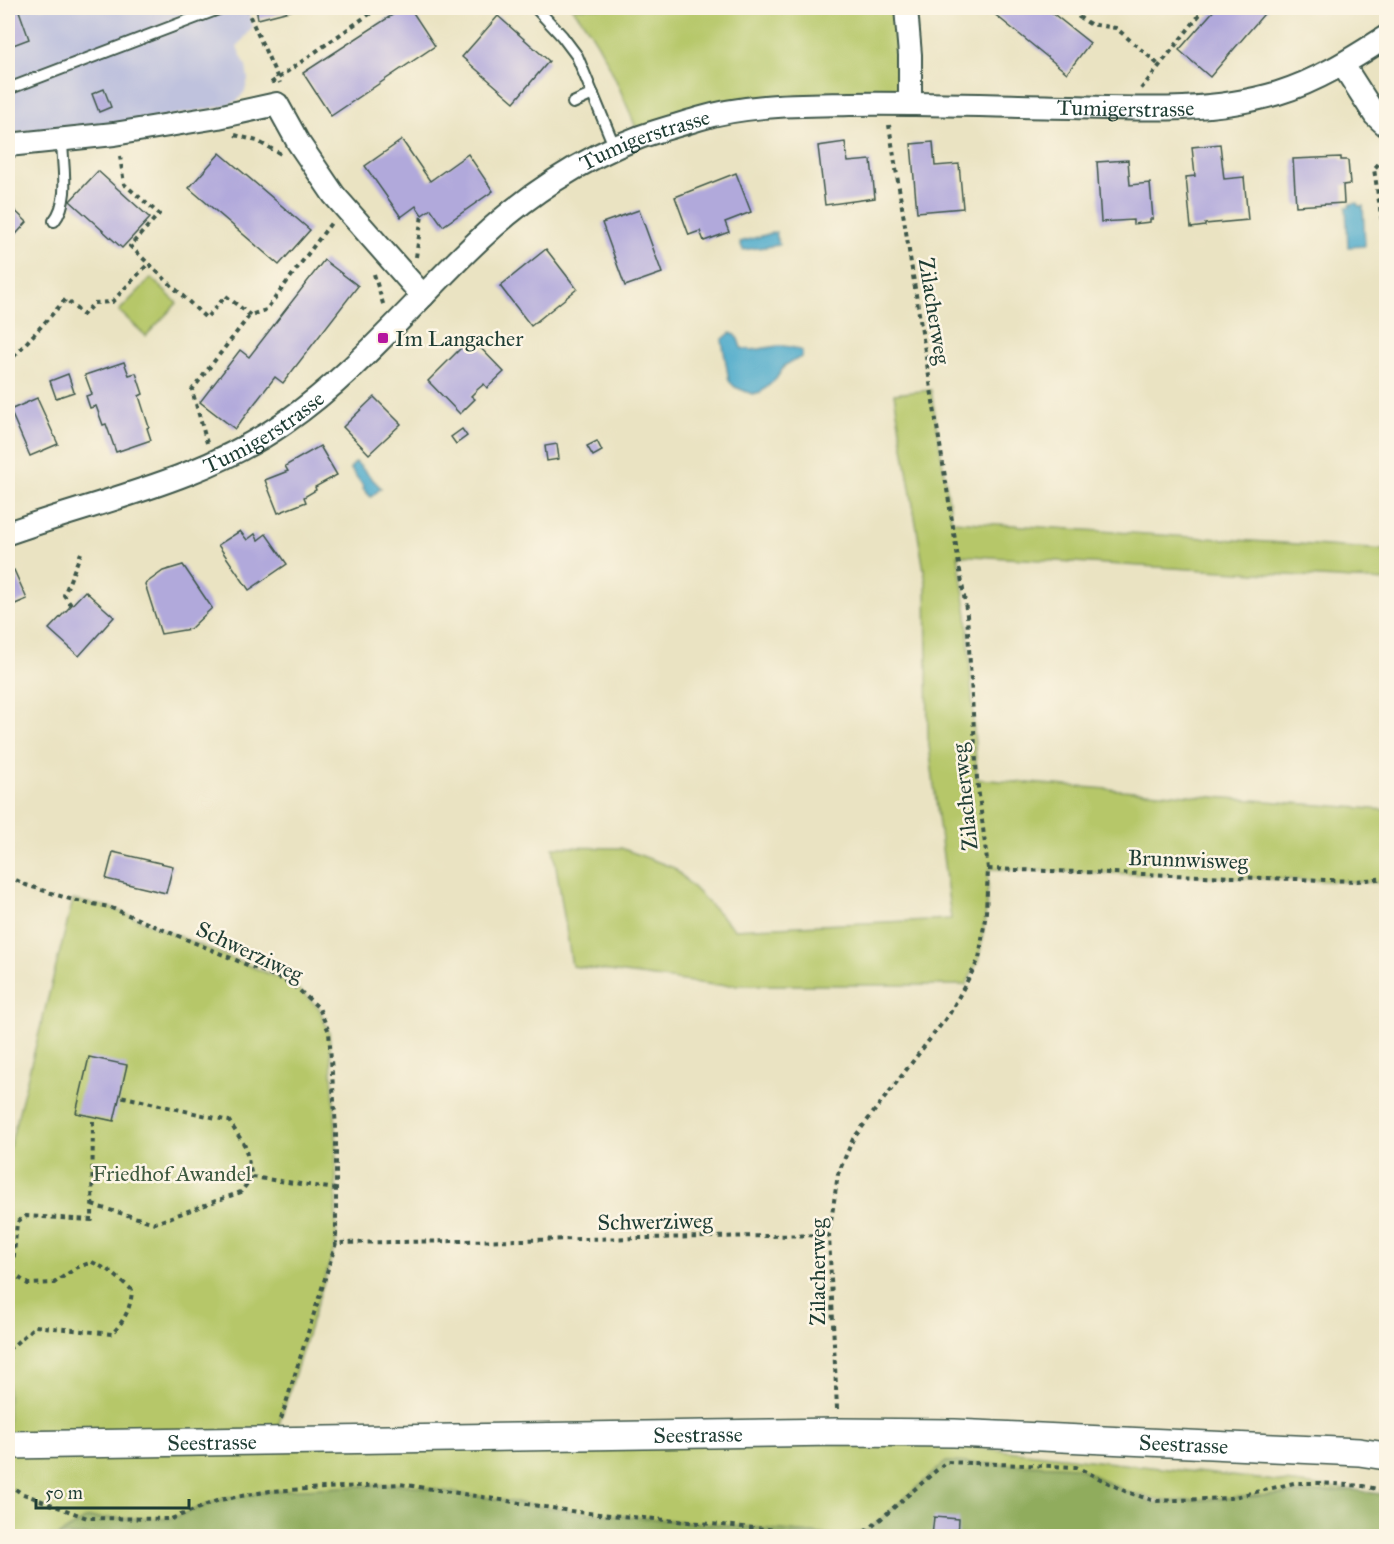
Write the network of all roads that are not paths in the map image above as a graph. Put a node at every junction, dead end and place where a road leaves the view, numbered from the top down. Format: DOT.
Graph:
graph roads {
  1 [pos="221,8"];
  2 [pos="536,8"];
  3 [pos="906,8"];
  4 [pos="1386,37"];
  5 [pos="1343,65"];
  6 [pos="8,89"];
  7 [pos="592,94"];
  8 [pos="573,103"];
  9 [pos="899,104"];
  10 [pos="1386,125"];
  11 [pos="62,139"];
  12 [pos="8,145"];
  13 [pos="615,148"];
  14 [pos="61,217"];
  15 [pos="423,296"];
  16 [pos="8,533"];
  17 [pos="8,1445"];
  18 [pos="1386,1456"];
  1 -- 6 [label="lane"];
  2 -- 7 [label="lane"];
  3 -- 9 [label="street"];
  4 -- 5 [label="street, Tumigerstrasse"];
  5 -- 9 [label="street, Tumigerstrasse"];
  5 -- 10 [label="street"];
  7 -- 8 [label="lane"];
  7 -- 13 [label="lane"];
  9 -- 13 [label="street, Tumigerstrasse"];
  11 -- 12 [label="street"];
  11 -- 14 [label="lane"];
  11 -- 15 [label="street"];
  13 -- 15 [label="street, Tumigerstrasse"];
  15 -- 16 [label="street, Tumigerstrasse"];
  17 -- 18 [label="street, Seestrasse"];
}
